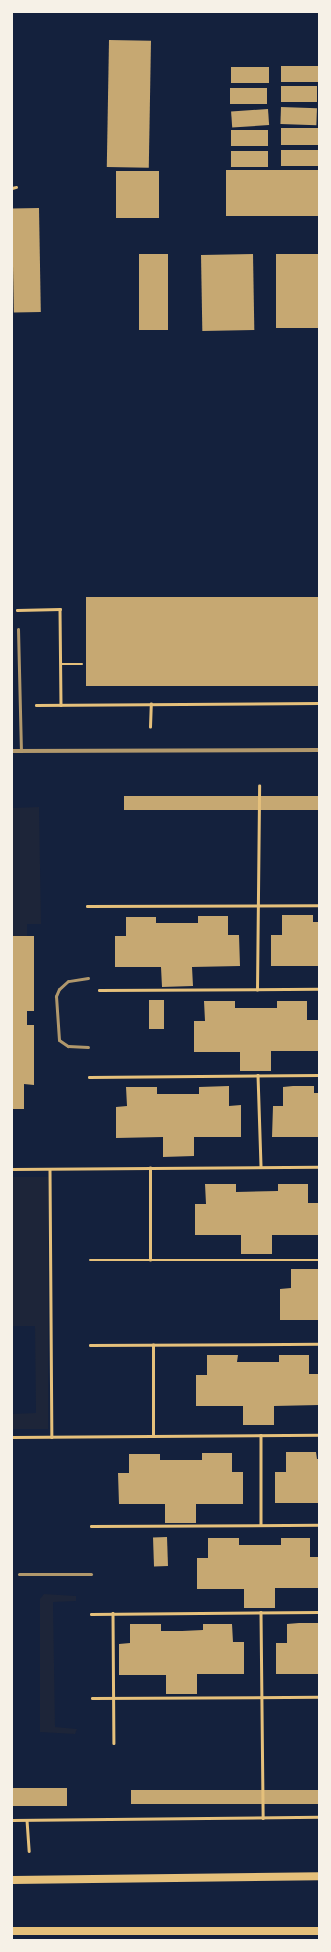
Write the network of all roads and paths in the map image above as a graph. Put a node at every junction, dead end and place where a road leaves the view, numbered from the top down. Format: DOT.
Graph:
graph roads {
  1 [pos="17,610"];
  2 [pos="18,629"];
  3 [pos="61,664"];
  4 [pos="82,664"];
  5 [pos="319,703"];
  6 [pos="151,704"];
  7 [pos="61,705"];
  8 [pos="19,706"];
  9 [pos="150,727"];
  10 [pos="319,750"];
  11 [pos="12,751"];
  12 [pos="20,751"];
  13 [pos="259,786"];
  14 [pos="256,905"];
  15 [pos="319,905"];
  16 [pos="87,906"];
  17 [pos="88,978"];
  18 [pos="95,990"];
  19 [pos="256,990"];
  20 [pos="319,990"];
  21 [pos="88,1046"];
  22 [pos="258,1075"];
  23 [pos="319,1075"];
  24 [pos="89,1077"];
  25 [pos="261,1167"];
  26 [pos="319,1167"];
  27 [pos="150,1168"];
  28 [pos="12,1169"];
  29 [pos="50,1169"];
  30 [pos="90,1260"];
  31 [pos="150,1260"];
  32 [pos="319,1260"];
  33 [pos="319,1344"];
  34 [pos="90,1345"];
  35 [pos="153,1345"];
  36 [pos="261,1435"];
  37 [pos="319,1435"];
  38 [pos="153,1436"];
  39 [pos="12,1437"];
  40 [pos="52,1437"];
  41 [pos="261,1525"];
  42 [pos="319,1525"];
  43 [pos="91,1526"];
  44 [pos="19,1574"];
  45 [pos="91,1574"];
  46 [pos="261,1612"];
  47 [pos="319,1612"];
  48 [pos="113,1613"];
  49 [pos="91,1614"];
  50 [pos="262,1697"];
  51 [pos="319,1697"];
  52 [pos="92,1698"];
  53 [pos="114,1698"];
  54 [pos="114,1743"];
  55 [pos="319,1817"];
  56 [pos="263,1818"];
  57 [pos="12,1820"];
  58 [pos="27,1820"];
  59 [pos="29,1852"];
  60 [pos="319,1876"];
  61 [pos="12,1880"];
  62 [pos="12,1931"];
  63 [pos="319,1931"];
  1 -- 3 [label="path"];
  2 -- 8 [label="lane"];
  3 -- 4 [label="path"];
  3 -- 7 [label="path"];
  5 -- 6 [label="path"];
  6 -- 7 [label="path"];
  6 -- 9 [label="path"];
  7 -- 8 [label="path"];
  8 -- 12 [label="lane"];
  10 -- 12 [label="street"];
  11 -- 12 [label="street"];
  13 -- 14 [label="path"];
  14 -- 15 [label="path"];
  14 -- 16 [label="path"];
  14 -- 19 [label="path"];
  17 -- 21 [label="lane"];
  18 -- 19 [label="path"];
  19 -- 20 [label="path"];
  22 -- 23 [label="path"];
  22 -- 24 [label="path"];
  22 -- 25 [label="path"];
  25 -- 26 [label="path"];
  25 -- 27 [label="path"];
  27 -- 29 [label="path"];
  27 -- 31 [label="path"];
  28 -- 29 [label="path"];
  29 -- 40 [label="path"];
  30 -- 31 [label="path"];
  31 -- 32 [label="path"];
  33 -- 35 [label="path"];
  34 -- 35 [label="path"];
  35 -- 38 [label="path"];
  36 -- 37 [label="path"];
  36 -- 38 [label="path"];
  36 -- 41 [label="path"];
  38 -- 40 [label="path"];
  39 -- 40 [label="path"];
  41 -- 42 [label="path"];
  41 -- 43 [label="path"];
  44 -- 45 [label="lane"];
  46 -- 47 [label="path"];
  46 -- 48 [label="path"];
  46 -- 50 [label="path"];
  48 -- 49 [label="path"];
  48 -- 53 [label="path"];
  50 -- 51 [label="path"];
  50 -- 53 [label="path"];
  50 -- 56 [label="path"];
  52 -- 53 [label="path"];
  53 -- 54 [label="path"];
  55 -- 56 [label="path"];
  56 -- 58 [label="path"];
  57 -- 58 [label="path"];
  58 -- 59 [label="path"];
  60 -- 61 [label="main road"];
  62 -- 63 [label="main road"];
}
